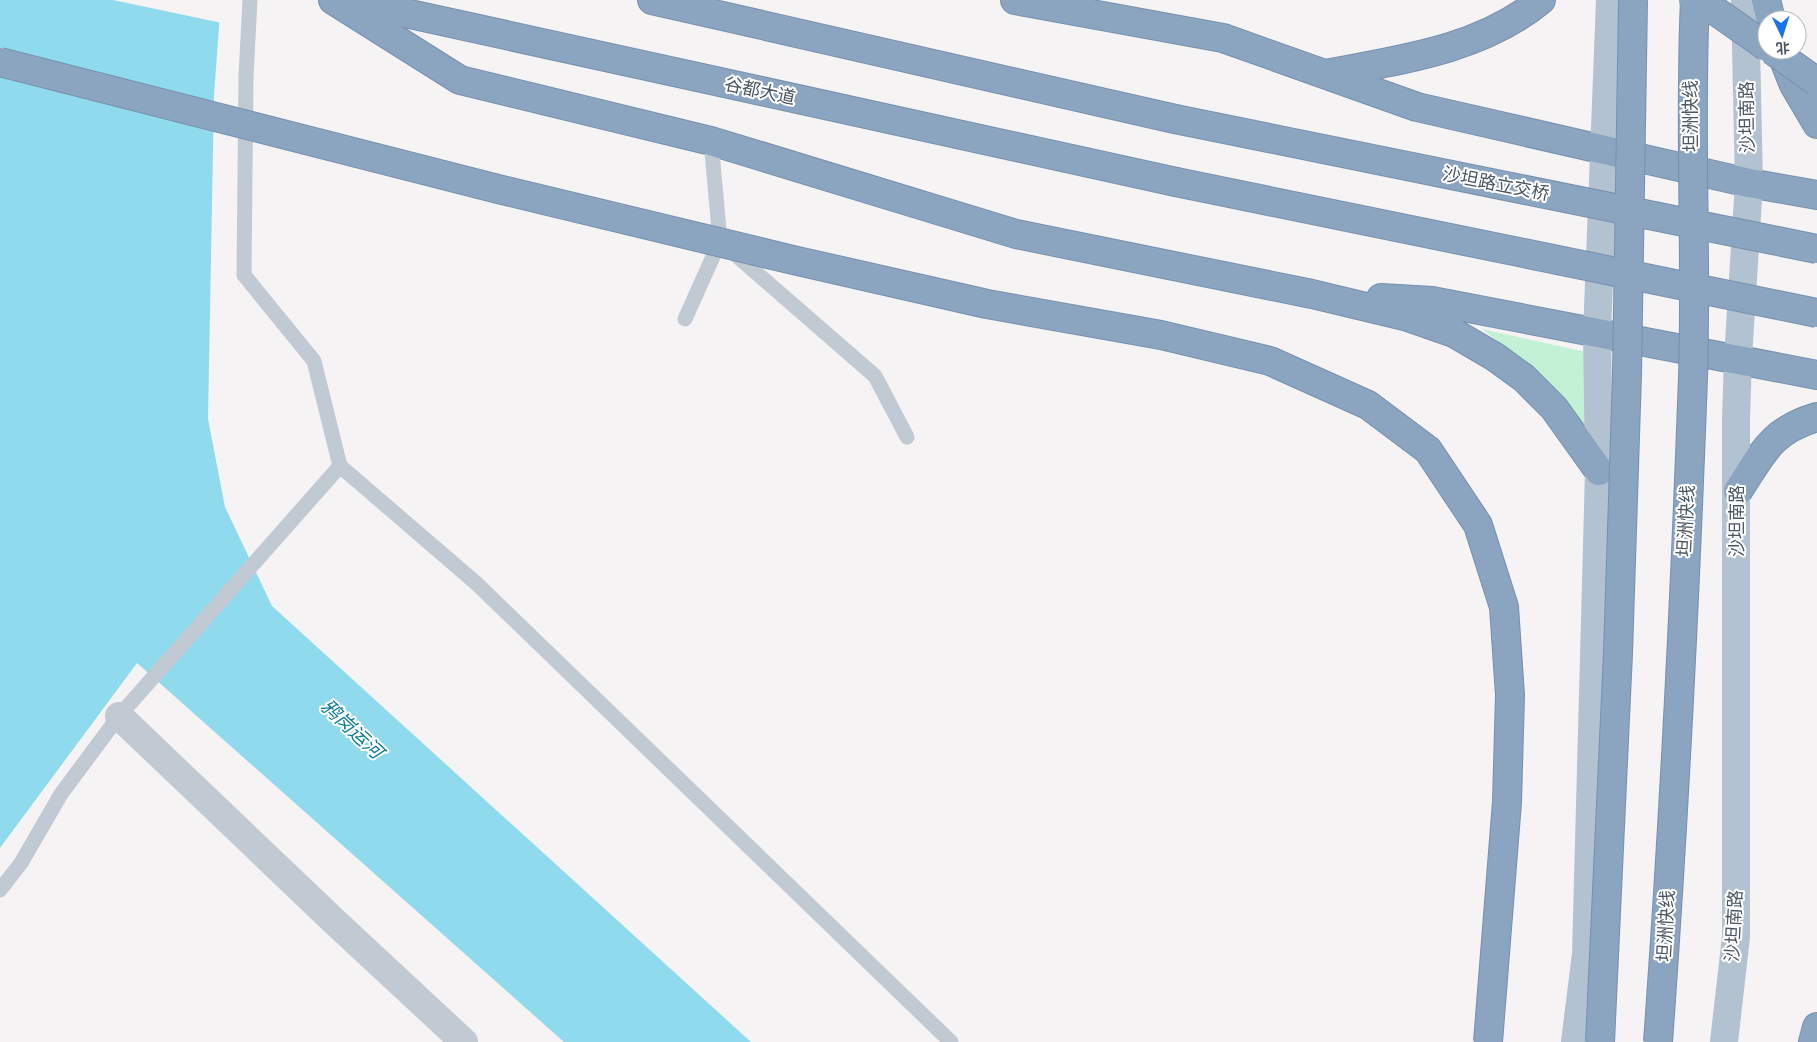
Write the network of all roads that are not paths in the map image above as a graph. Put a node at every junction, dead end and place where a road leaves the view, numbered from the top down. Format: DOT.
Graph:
graph roads {
  1 [pos="250,0"];
  2 [pos="333,0"];
  3 [pos="344,0"];
  4 [pos="652,0"];
  5 [pos="1015,0"];
  6 [pos="1541,0"];
  7 [pos="1610,0"];
  8 [pos="1633,0"];
  9 [pos="1694,0"];
  10 [pos="1745,0"];
  11 [pos="1757,40"];
  12 [pos="1784,60"];
  13 [pos="1786,60"];
  14 [pos="0,62"];
  15 [pos="1325,74"];
  16 [pos="1817,82"];
  17 [pos="1817,124"];
  18 [pos="710,141"];
  19 [pos="1604,150"];
  20 [pos="1749,183"];
  21 [pos="1817,196"];
  22 [pos="720,241"];
  23 [pos="1817,249"];
  24 [pos="1312,294"];
  25 [pos="1817,313"];
  26 [pos="685,318"];
  27 [pos="1597,334"];
  28 [pos="1738,358"];
  29 [pos="1817,375"];
  30 [pos="1817,417"];
  31 [pos="907,437"];
  32 [pos="340,466"];
  33 [pos="1599,470"];
  34 [pos="1738,491"];
  35 [pos="119,716"];
  36 [pos="0,890"];
  37 [pos="1817,1027"];
  38 [pos="464,1042"];
  39 [pos="951,1042"];
  40 [pos="1488,1042"];
  41 [pos="1575,1042"];
  42 [pos="1600,1042"];
  43 [pos="1658,1042"];
  44 [pos="1724,1042"];
  45 [pos="1813,1042"];
  1 -- 32 [label="lane"];
  2 -- 18 [label="highway"];
  3 -- 25 [label="highway, 谷都大道, bridge"];
  4 -- 23 [label="highway, 沙坦路立交桥, bridge"];
  5 -- 15 [label="highway"];
  6 -- 15 [label="highway"];
  7 -- 19 [label="main road"];
  8 -- 42 [label="highway, bridge"];
  9 -- 11 [label="highway, bridge"];
  9 -- 43 [label="highway, 坦洲快线, bridge"];
  10 -- 20 [label="main road, 沙坦南路"];
  12 -- 17 [label="highway"];
  13 -- 16 [label="highway, bridge"];
  14 -- 40 [label="highway, bridge"];
  15 -- 19 [label="highway"];
  18 -- 22 [label="lane"];
  18 -- 24 [label="highway"];
  19 -- 20 [label="highway"];
  19 -- 27 [label="main road"];
  20 -- 21 [label="highway"];
  20 -- 28 [label="main road, 沙坦南路"];
  22 -- 26 [label="lane"];
  22 -- 31 [label="lane"];
  24 -- 27 [label="highway"];
  24 -- 33 [label="highway"];
  27 -- 28 [label="highway"];
  27 -- 33 [label="main road"];
  28 -- 29 [label="highway"];
  28 -- 34 [label="main road, 沙坦南路"];
  30 -- 34 [label="highway"];
  32 -- 35 [label="lane"];
  32 -- 39 [label="lane"];
  33 -- 41 [label="main road"];
  34 -- 44 [label="main road, 沙坦南路"];
  35 -- 36 [label="lane"];
  35 -- 38 [label="street"];
  37 -- 45 [label="highway"];
}
